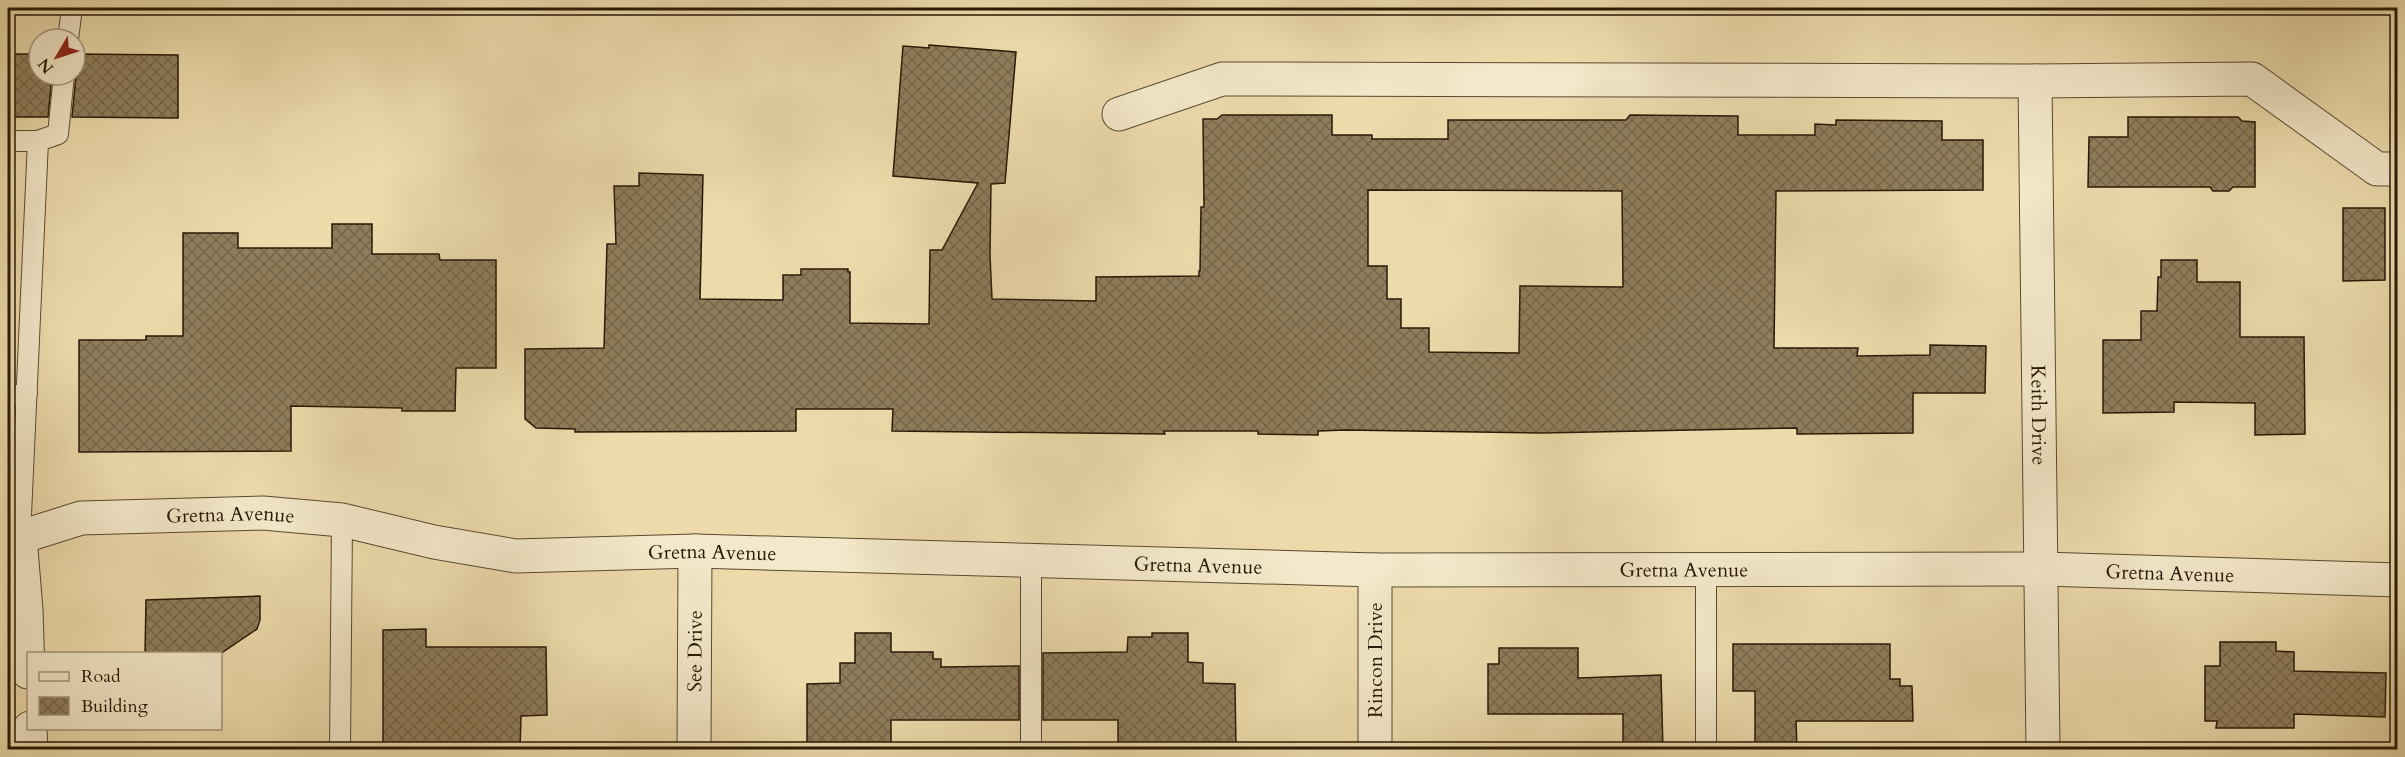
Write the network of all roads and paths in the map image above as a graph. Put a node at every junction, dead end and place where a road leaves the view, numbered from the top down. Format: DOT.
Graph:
graph roads {
  1 [pos="72,8"];
  2 [pos="70,27"];
  3 [pos="2035,81"];
  4 [pos="63,87"];
  5 [pos="1119,114"];
  6 [pos="8,141"];
  7 [pos="38,141"];
  8 [pos="2397,169"];
  9 [pos="17,395"];
  10 [pos="342,520"];
  11 [pos="14,539"];
  12 [pos="695,551"];
  13 [pos="1031,561"];
  14 [pos="1706,569"];
  15 [pos="2042,569"];
  16 [pos="1375,570"];
  17 [pos="2397,580"];
  18 [pos="27,652"];
  19 [pos="30,730"];
  20 [pos="31,750"];
  21 [pos="340,750"];
  22 [pos="694,750"];
  23 [pos="1031,750"];
  24 [pos="1375,750"];
  25 [pos="1706,750"];
  26 [pos="2043,750"];
  1 -- 2 [label="lane"];
  3 -- 5 [label="street"];
  3 -- 8 [label="street"];
  3 -- 15 [label="street, Keith Drive"];
  4 -- 7 [label="lane"];
  6 -- 7 [label="lane"];
  7 -- 9 [label="lane"];
  9 -- 11 [label="lane"];
  10 -- 11 [label="street, Gretna Avenue"];
  10 -- 12 [label="street, Gretna Avenue"];
  10 -- 21 [label="lane"];
  11 -- 18 [label="street"];
  12 -- 13 [label="street, Gretna Avenue"];
  12 -- 22 [label="street, See Drive"];
  13 -- 16 [label="street, Gretna Avenue"];
  13 -- 23 [label="lane"];
  14 -- 15 [label="street, Gretna Avenue"];
  14 -- 16 [label="street, Gretna Avenue"];
  14 -- 25 [label="lane"];
  15 -- 17 [label="street, Gretna Avenue"];
  15 -- 26 [label="street, Keith Drive"];
  16 -- 24 [label="street, Rincon Drive"];
  19 -- 20 [label="street"];
}
